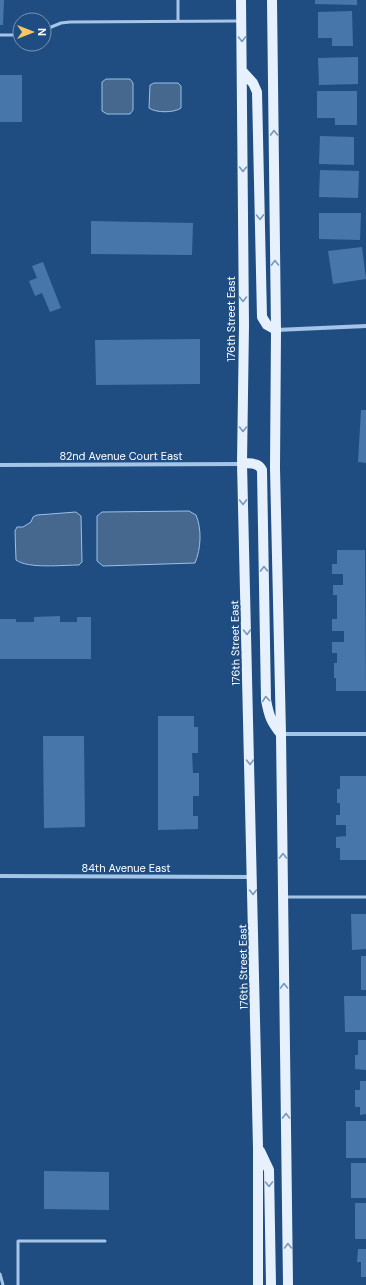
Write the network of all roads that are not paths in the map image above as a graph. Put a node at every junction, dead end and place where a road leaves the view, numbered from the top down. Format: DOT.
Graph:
graph roads {
  1 [pos="178,0"];
  2 [pos="241,0"];
  3 [pos="272,0"];
  4 [pos="178,21"];
  5 [pos="242,21"];
  6 [pos="52,27"];
  7 [pos="0,35"];
  8 [pos="12,35"];
  9 [pos="242,71"];
  10 [pos="366,326"];
  11 [pos="276,330"];
  12 [pos="242,464"];
  13 [pos="0,465"];
  14 [pos="282,734"];
  15 [pos="366,734"];
  16 [pos="0,876"];
  17 [pos="253,877"];
  18 [pos="283,897"];
  19 [pos="366,897"];
  20 [pos="258,1148"];
  21 [pos="105,1241"];
  22 [pos="0,1274"];
  23 [pos="3,1285"];
  24 [pos="18,1285"];
  25 [pos="258,1285"];
  26 [pos="271,1285"];
  27 [pos="288,1285"];
  1 -- 4 [label="lane"];
  2 -- 5 [label="main road, 176th Street East"];
  11 -- 3 [label="main road, one-way"];
  4 -- 5 [label="lane"];
  4 -- 6 [label="lane"];
  5 -- 9 [label="main road, 176th Street East, one-way"];
  7 -- 8 [label="lane"];
  9 -- 11 [label="main road, one-way"];
  9 -- 12 [label="main road, 176th Street East, one-way"];
  10 -- 11 [label="street"];
  11 -- 14 [label="main road"];
  12 -- 13 [label="street, 82nd Avenue Court East"];
  14 -- 12 [label="main road, one-way"];
  12 -- 17 [label="main road, 176th Street East, one-way"];
  14 -- 15 [label="street"];
  18 -- 14 [label="main road, one-way"];
  16 -- 17 [label="street, 84th Avenue East"];
  17 -- 20 [label="main road, 176th Street East, one-way"];
  18 -- 19 [label="lane"];
  27 -- 18 [label="main road, one-way"];
  20 -- 25 [label="main road, 176th Street East"];
  20 -- 26 [label="main road, one-way"];
  21 -- 24 [label="lane"];
  22 -- 23 [label="lane"];
}
